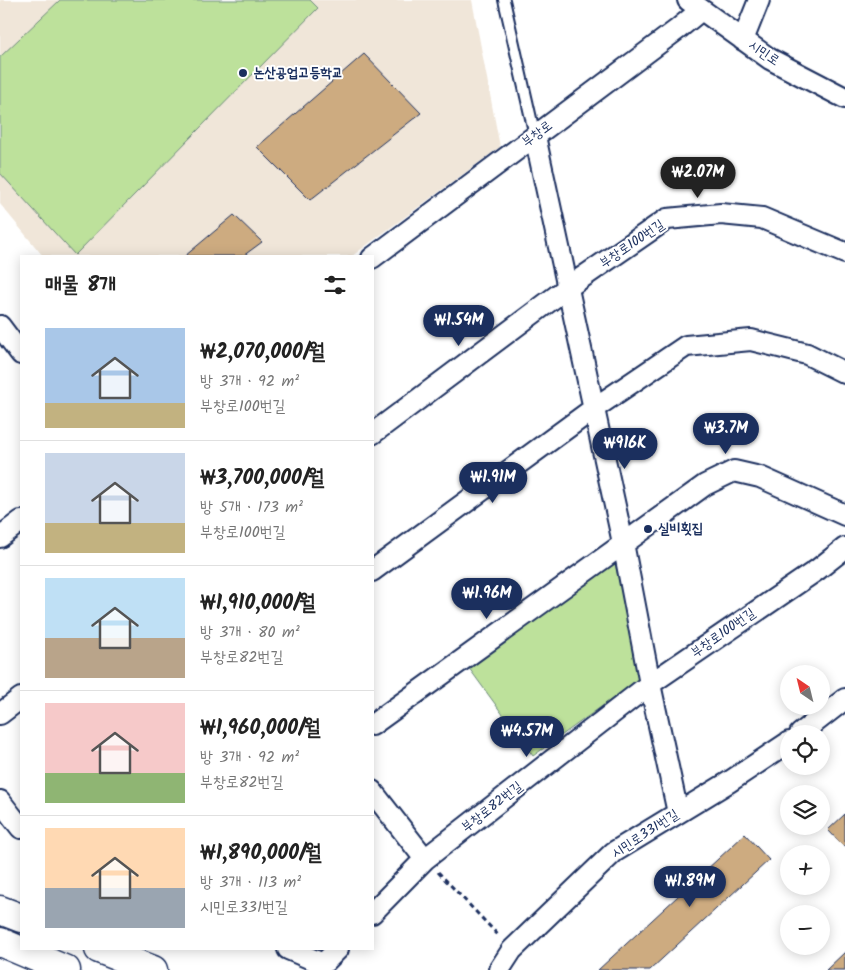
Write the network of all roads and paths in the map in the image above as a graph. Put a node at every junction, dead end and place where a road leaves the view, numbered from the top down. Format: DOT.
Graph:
graph roads {
  1 [pos="504,0"];
  2 [pos="759,0"];
  3 [pos="695,5"];
  4 [pos="743,40"];
  5 [pos="845,98"];
  6 [pos="535,136"];
  7 [pos="845,253"];
  8 [pos="374,257"];
  9 [pos="567,288"];
  10 [pos="0,326"];
  11 [pos="20,353"];
  12 [pos="845,373"];
  13 [pos="593,409"];
  14 [pos="374,433"];
  15 [pos="845,515"];
  16 [pos="20,522"];
  17 [pos="0,537"];
  18 [pos="623,543"];
  19 [pos="845,548"];
  20 [pos="374,570"];
  21 [pos="650,684"];
  22 [pos="20,699"];
  23 [pos="845,699"];
  24 [pos="0,714"];
  25 [pos="374,724"];
  26 [pos="812,725"];
  27 [pos="780,748"];
  28 [pos="374,794"];
  29 [pos="0,801"];
  30 [pos="678,813"];
  31 [pos="20,827"];
  32 [pos="425,859"];
  33 [pos="0,910"];
  34 [pos="374,911"];
  35 [pos="20,918"];
  36 [pos="0,942"];
  37 [pos="102,950"];
  38 [pos="290,950"];
  39 [pos="337,950"];
  40 [pos="512,950"];
  41 [pos="66,970"];
  42 [pos="153,970"];
  43 [pos="499,970"];
  1 -- 6 [label="lane"];
  2 -- 4 [label="street"];
  3 -- 4 [label="street, 시민로"];
  3 -- 6 [label="street, 부창로"];
  4 -- 5 [label="street, 시민로"];
  6 -- 8 [label="street, 부창로"];
  6 -- 9 [label="street"];
  7 -- 9 [label="street, 부창로100번길"];
  9 -- 13 [label="street"];
  9 -- 14 [label="street"];
  10 -- 11 [label="street"];
  12 -- 13 [label="street"];
  13 -- 18 [label="street"];
  13 -- 20 [label="street"];
  15 -- 18 [label="street"];
  16 -- 17 [label="street"];
  18 -- 21 [label="street"];
  18 -- 25 [label="street"];
  19 -- 21 [label="street, 부창로100번길"];
  21 -- 30 [label="street"];
  21 -- 32 [label="street, 부창로82번길"];
  22 -- 24 [label="street"];
  23 -- 26 [label="street"];
  27 -- 30 [label="street, 시민로331번길"];
  28 -- 32 [label="street"];
  29 -- 31 [label="street"];
  30 -- 40 [label="street, 시민로331번길"];
  32 -- 34 [label="street, 부창로82번길"];
  32 -- 40 [label="path"];
  33 -- 35 [label="street"];
  36 -- 41 [label="street"];
  37 -- 42 [label="street"];
  38 -- 39 [label="street"];
  40 -- 43 [label="street, 시민로331번길"];
}
